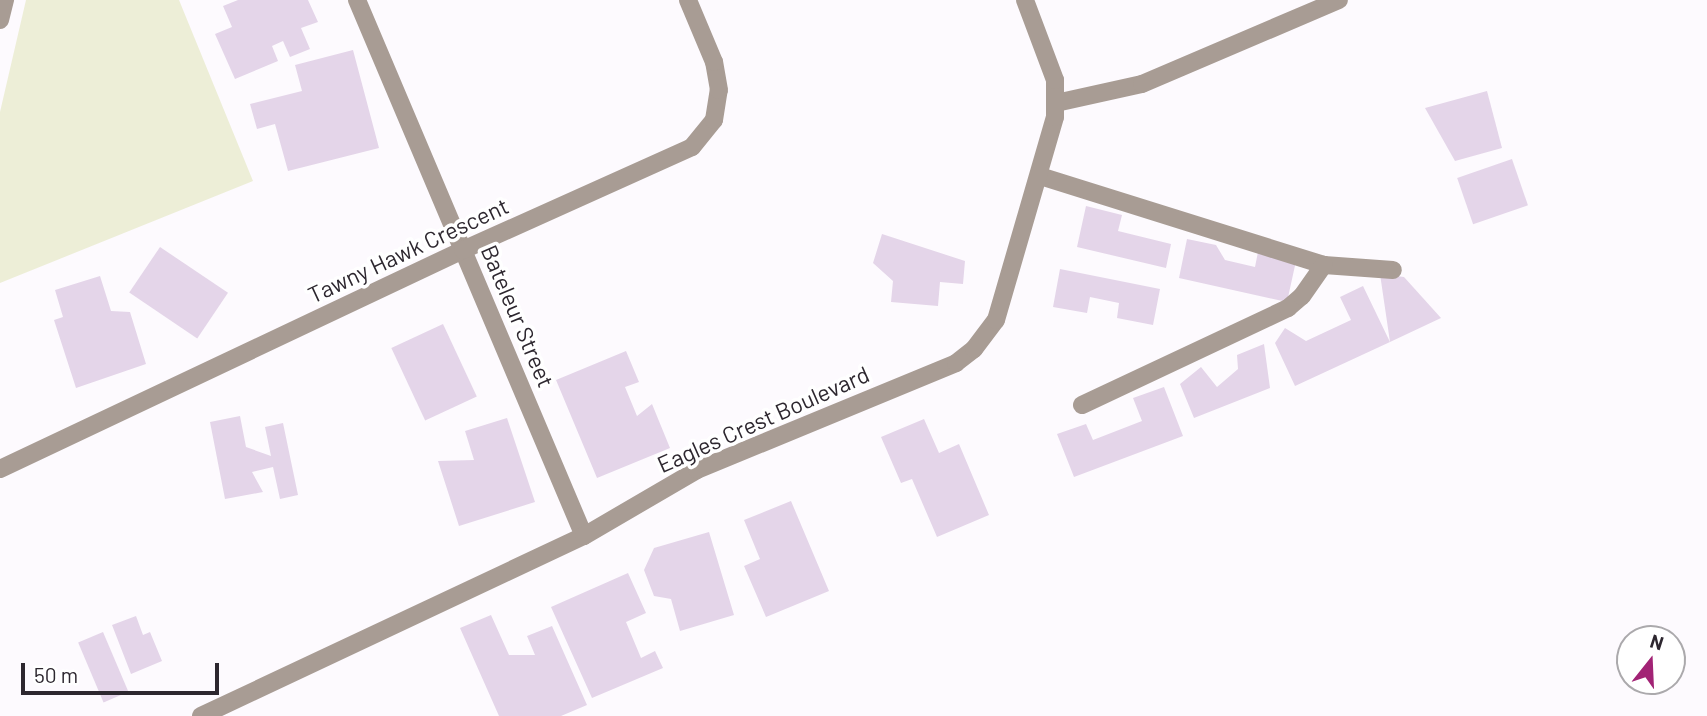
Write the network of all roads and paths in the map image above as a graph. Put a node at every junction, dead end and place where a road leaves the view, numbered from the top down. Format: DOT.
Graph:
graph roads {
  1 [pos="5,0"];
  2 [pos="356,0"];
  3 [pos="688,0"];
  4 [pos="1025,0"];
  5 [pos="1339,0"];
  6 [pos="0,20"];
  7 [pos="1056,103"];
  8 [pos="1041,176"];
  9 [pos="463,250"];
  10 [pos="1324,265"];
  11 [pos="1393,270"];
  12 [pos="1082,405"];
  13 [pos="0,469"];
  14 [pos="584,536"];
  15 [pos="201,716"];
  1 -- 6 [label="street"];
  2 -- 9 [label="street, Bateleur Street"];
  3 -- 9 [label="street, Tawny Hawk Crescent"];
  4 -- 7 [label="street, Eagles Crest Boulevard"];
  5 -- 7 [label="street"];
  7 -- 8 [label="street, Eagles Crest Boulevard"];
  8 -- 10 [label="street"];
  8 -- 14 [label="street, Eagles Crest Boulevard"];
  9 -- 13 [label="street, Tawny Hawk Crescent"];
  9 -- 14 [label="street, Bateleur Street"];
  10 -- 11 [label="street"];
  10 -- 12 [label="street"];
  14 -- 15 [label="street, Eagles Crest Boulevard"];
}
